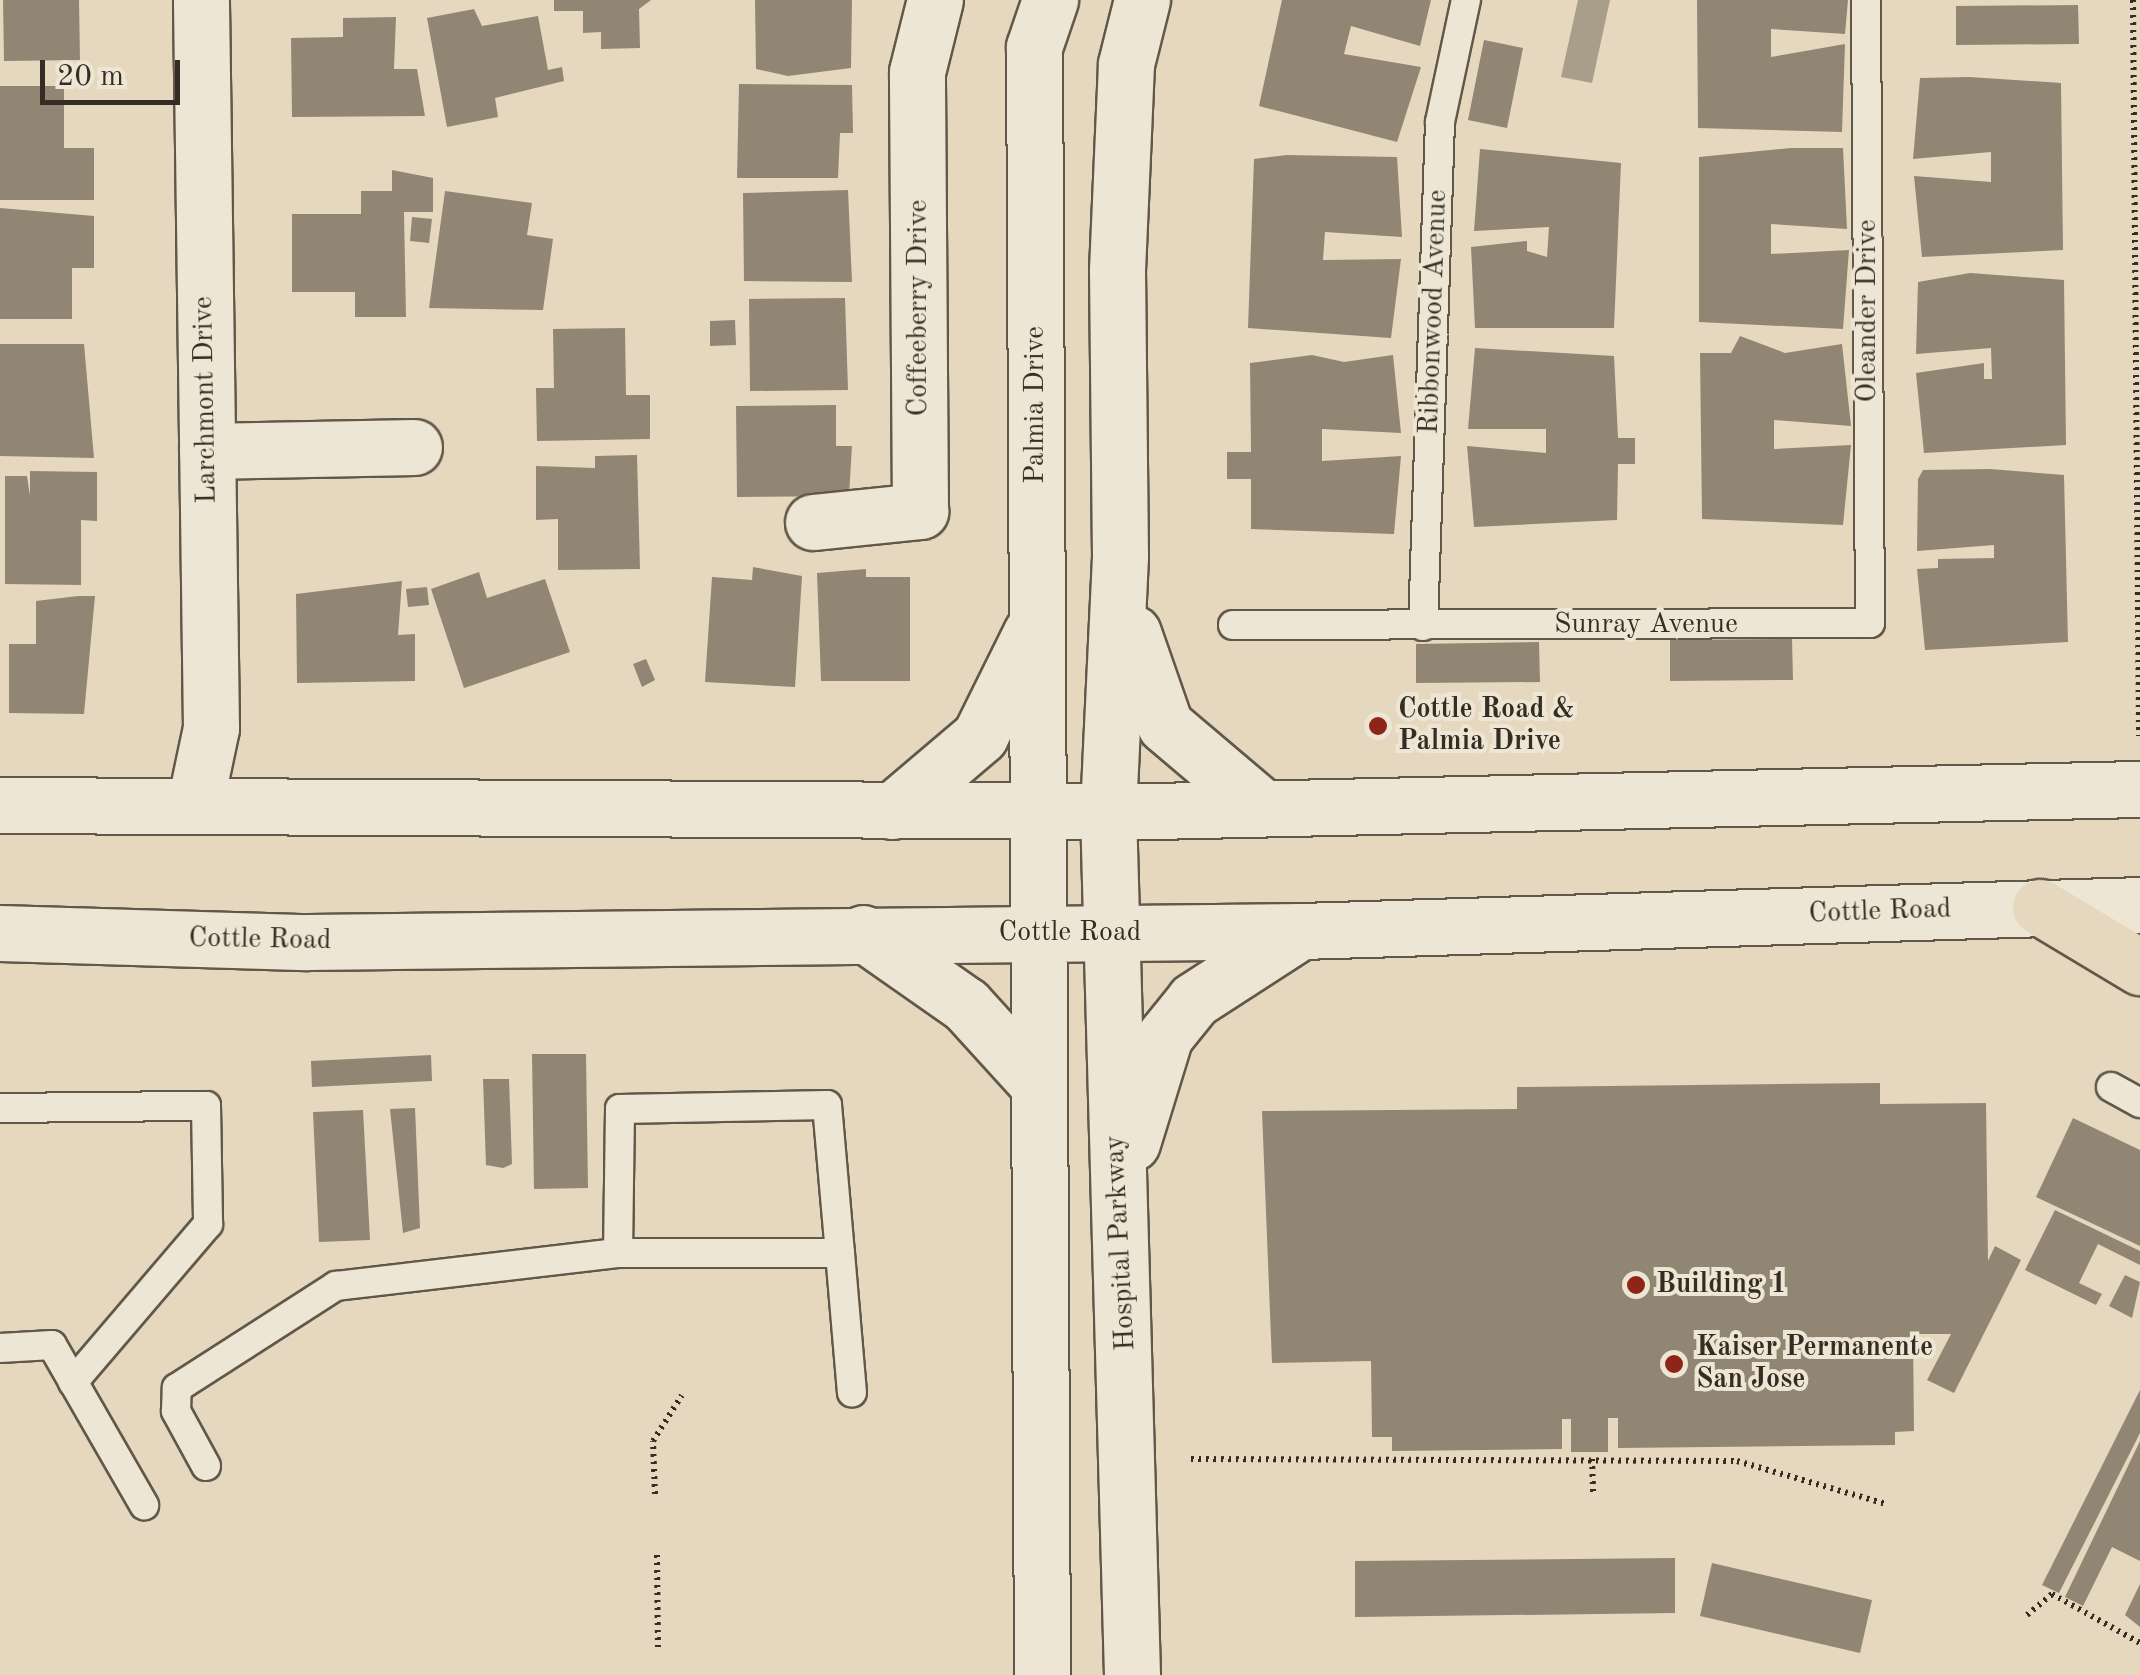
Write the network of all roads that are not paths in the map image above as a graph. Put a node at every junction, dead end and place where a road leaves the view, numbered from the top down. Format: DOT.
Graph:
graph roads {
  1 [pos="201,0"];
  2 [pos="936,0"];
  3 [pos="1050,0"];
  4 [pos="1142,0"];
  5 [pos="1466,0"];
  6 [pos="1866,0"];
  7 [pos="414,447"];
  8 [pos="207,451"];
  9 [pos="814,522"];
  10 [pos="1120,556"];
  11 [pos="1037,621"];
  12 [pos="1870,623"];
  13 [pos="1233,625"];
  14 [pos="1423,626"];
  15 [pos="2140,789"];
  16 [pos="196,799"];
  17 [pos="0,804"];
  18 [pos="1263,808"];
  19 [pos="1108,811"];
  20 [pos="892,812"];
  21 [pos="1036,812"];
  22 [pos="2140,905"];
  23 [pos="2040,907"];
  24 [pos="1301,931"];
  25 [pos="863,932"];
  26 [pos="1108,932"];
  27 [pos="0,933"];
  28 [pos="1036,933"];
  29 [pos="2140,967"];
  30 [pos="1036,1082"];
  31 [pos="2111,1087"];
  32 [pos="2140,1103"];
  33 [pos="0,1108"];
  34 [pos="1125,1218"];
  35 [pos="618,1253"];
  36 [pos="840,1253"];
  37 [pos="0,1348"];
  38 [pos="74,1382"];
  39 [pos="852,1392"];
  40 [pos="206,1466"];
  41 [pos="144,1505"];
  42 [pos="1042,1675"];
  43 [pos="1132,1675"];
  1 -- 8 [label="main road, Larchmont Drive"];
  2 -- 9 [label="main road, Coffeeberry Drive"];
  3 -- 11 [label="main road, Palmia Drive"];
  4 -- 10 [label="main road"];
  5 -- 14 [label="lane, Ribbonwood Avenue"];
  6 -- 12 [label="lane, Oleander Drive"];
  7 -- 8 [label="main road"];
  8 -- 16 [label="main road, Larchmont Drive"];
  10 -- 18 [label="main road"];
  10 -- 19 [label="main road"];
  11 -- 20 [label="main road"];
  11 -- 21 [label="main road, Palmia Drive"];
  12 -- 14 [label="lane, Sunray Avenue"];
  13 -- 14 [label="lane, Sunray Avenue"];
  15 -- 18 [label="main road"];
  16 -- 17 [label="main road"];
  16 -- 20 [label="main road"];
  18 -- 19 [label="main road"];
  19 -- 21 [label="main road"];
  19 -- 26 [label="main road, Hospital Parkway"];
  20 -- 21 [label="main road"];
  21 -- 28 [label="main road"];
  22 -- 23 [label="main road, Cottle Road"];
  23 -- 24 [label="main road, Cottle Road"];
  23 -- 29 [label="highway"];
  24 -- 26 [label="main road, Cottle Road"];
  24 -- 34 [label="main road"];
  25 -- 27 [label="main road, Cottle Road"];
  25 -- 28 [label="main road, Cottle Road"];
  25 -- 30 [label="main road"];
  26 -- 28 [label="main road, Cottle Road"];
  26 -- 34 [label="main road, Hospital Parkway"];
  28 -- 30 [label="main road"];
  30 -- 42 [label="main road"];
  31 -- 32 [label="lane"];
  33 -- 38 [label="lane"];
  34 -- 43 [label="main road, Hospital Parkway"];
  35 -- 36 [label="lane"];
  35 -- 36 [label="lane"];
  35 -- 40 [label="lane"];
  36 -- 39 [label="lane"];
  37 -- 38 [label="lane"];
  38 -- 41 [label="lane"];
}
